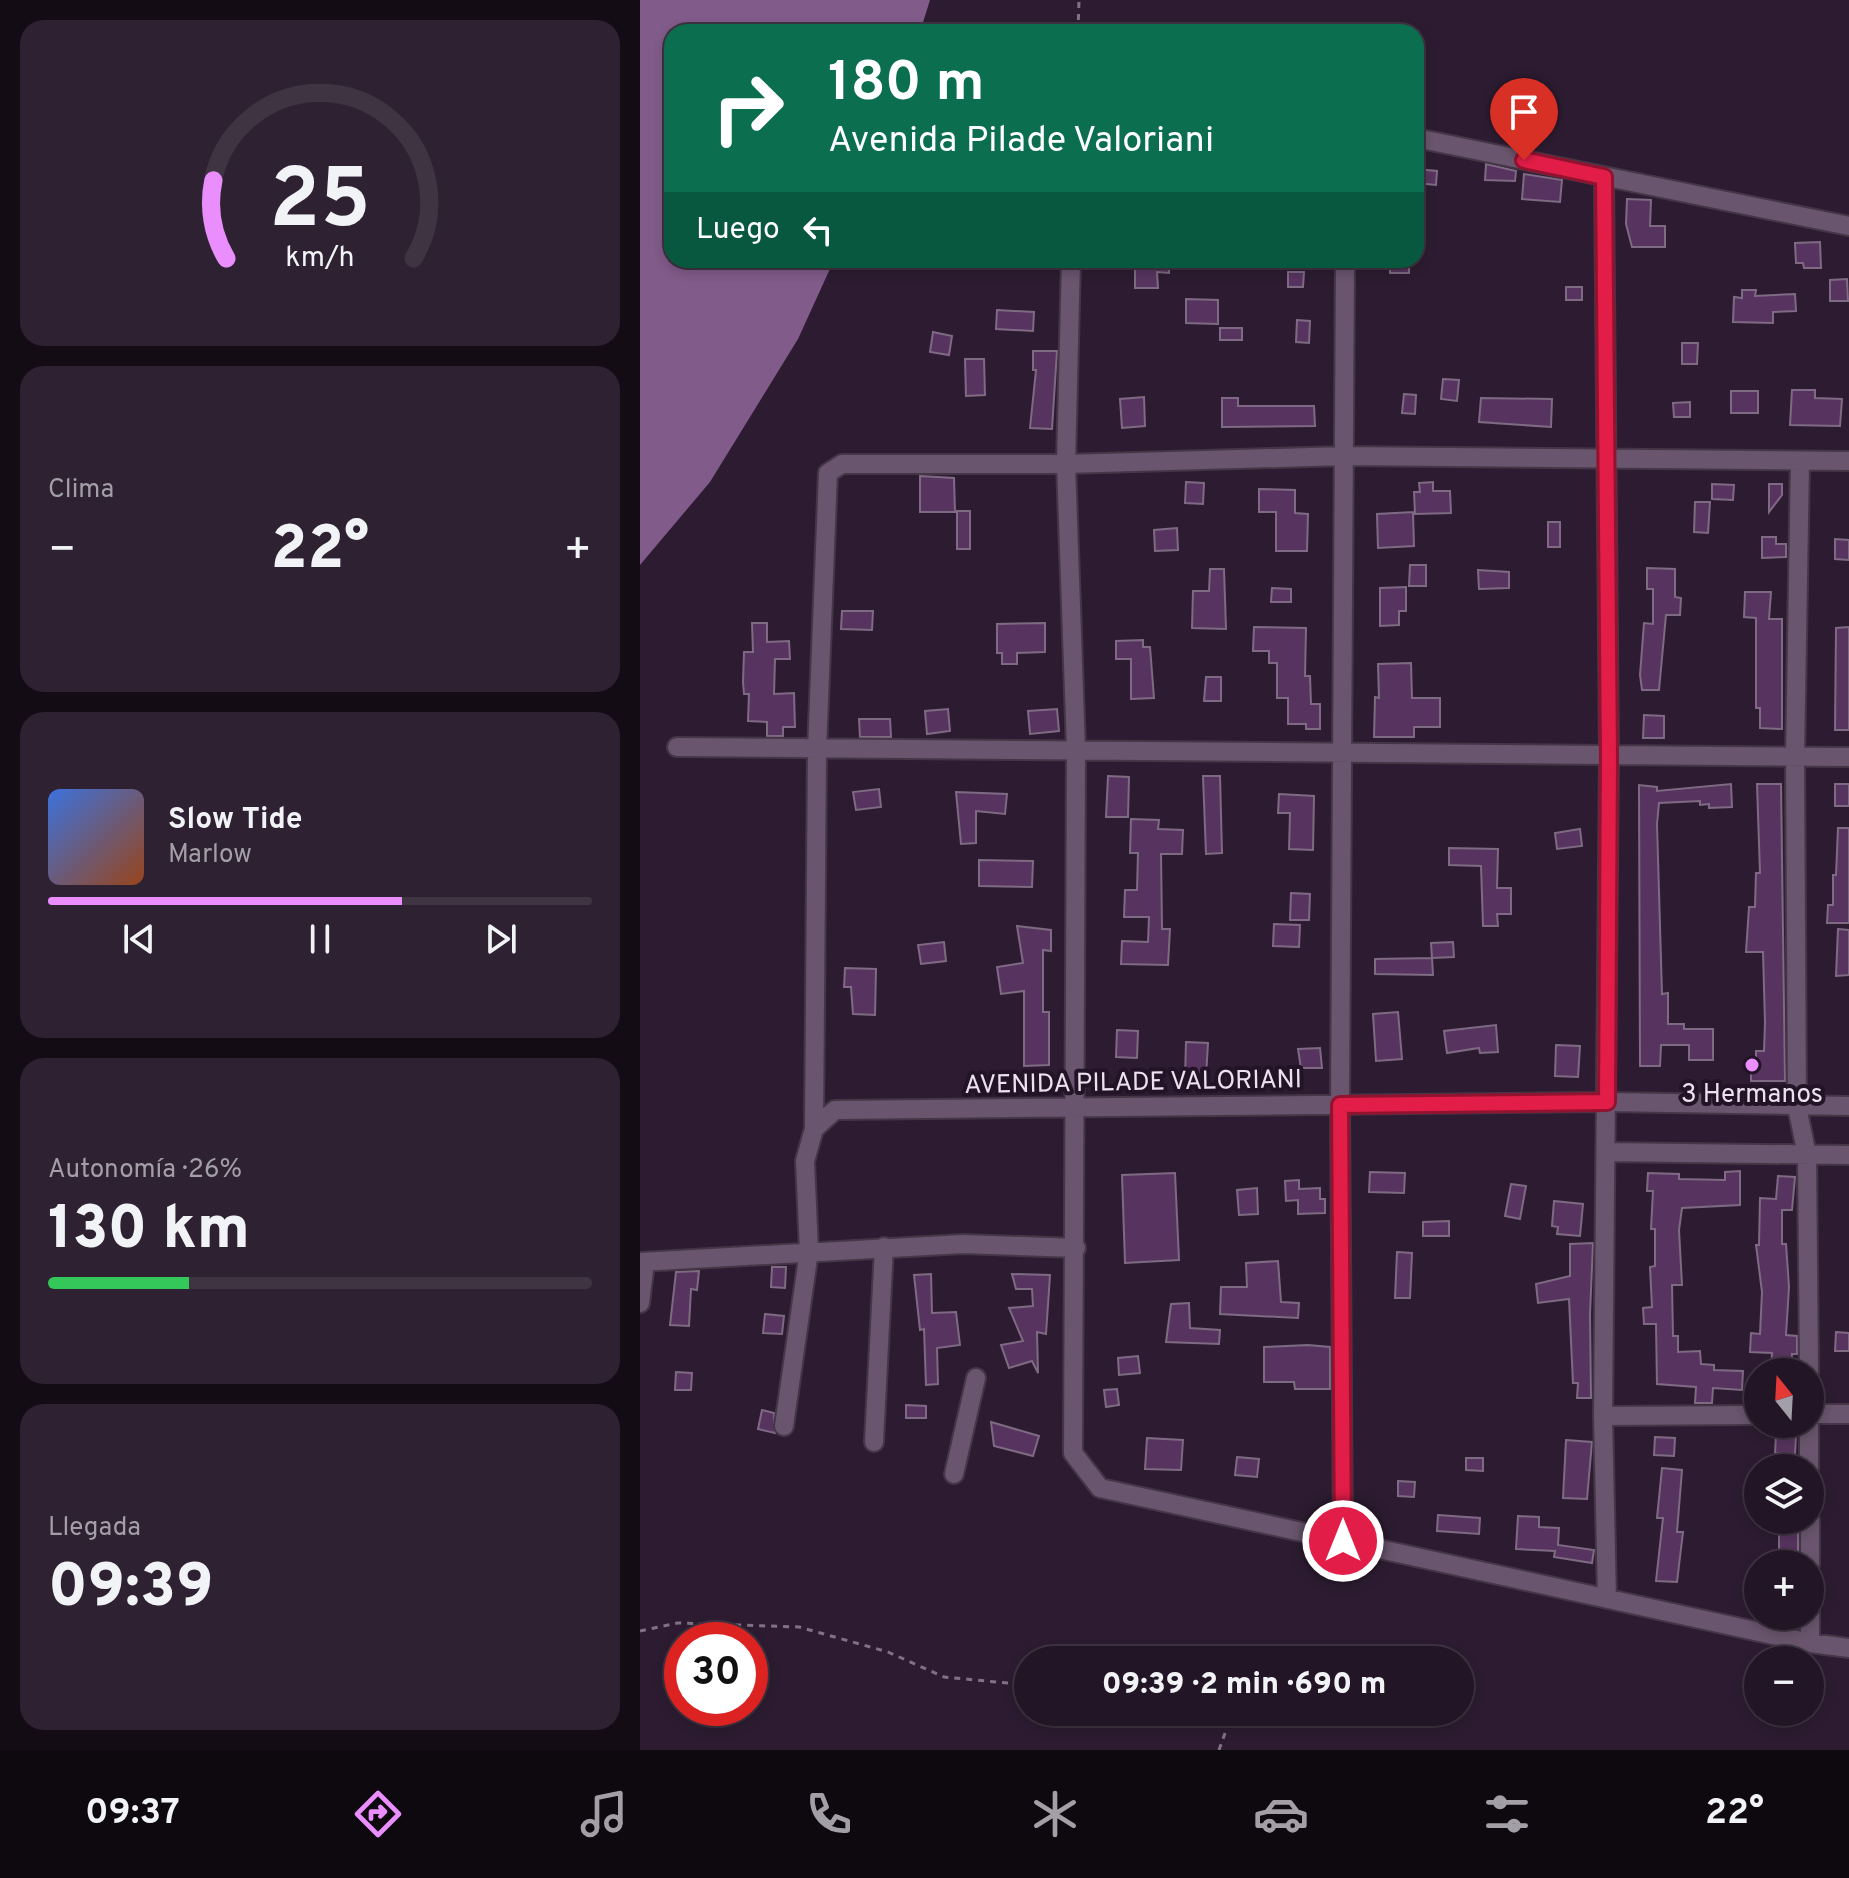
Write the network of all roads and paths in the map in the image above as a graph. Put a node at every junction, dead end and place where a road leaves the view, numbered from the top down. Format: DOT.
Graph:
graph roads {
  1 [pos="1079,0"];
  2 [pos="1078,24"];
  3 [pos="1424,140"];
  4 [pos="1604,177"];
  5 [pos="1849,226"];
  6 [pos="1071,268"];
  7 [pos="1345,268"];
  8 [pos="1344,456"];
  9 [pos="1607,459"];
  10 [pos="1800,461"];
  11 [pos="1849,461"];
  12 [pos="1066,464"];
  13 [pos="677,747"];
  14 [pos="1076,749"];
  15 [pos="817,750"];
  16 [pos="1344,751"];
  17 [pos="1609,756"];
  18 [pos="1795,757"];
  19 [pos="1849,757"];
  20 [pos="1607,1102"];
  21 [pos="1340,1105"];
  22 [pos="1849,1106"];
  23 [pos="1074,1107"];
  24 [pos="1797,1107"];
  25 [pos="814,1129"];
  26 [pos="1606,1152"];
  27 [pos="1807,1155"];
  28 [pos="1849,1155"];
  29 [pos="884,1247"];
  30 [pos="1076,1248"];
  31 [pos="809,1251"];
  32 [pos="642,1262"];
  33 [pos="640,1303"];
  34 [pos="1809,1358"];
  35 [pos="976,1378"];
  36 [pos="1824,1414"];
  37 [pos="1849,1414"];
  38 [pos="1744,1415"];
  39 [pos="1603,1416"];
  40 [pos="784,1426"];
  41 [pos="874,1442"];
  42 [pos="954,1474"];
  43 [pos="1343,1541"];
  44 [pos="1607,1599"];
  45 [pos="1810,1630"];
  46 [pos="640,1631"];
  47 [pos="1810,1643"];
  48 [pos="1849,1648"];
  49 [pos="1014,1684"];
  50 [pos="1228,1726"];
  51 [pos="1219,1750"];
  1 -- 2 [label="path"];
  3 -- 4 [label="street"];
  4 -- 5 [label="street"];
  4 -- 9 [label="street"];
  6 -- 12 [label="street"];
  7 -- 8 [label="street"];
  8 -- 9 [label="street"];
  8 -- 12 [label="street"];
  8 -- 16 [label="street"];
  9 -- 10 [label="street"];
  9 -- 17 [label="street"];
  10 -- 11 [label="street"];
  10 -- 18 [label="street"];
  12 -- 14 [label="street"];
  12 -- 15 [label="street"];
  13 -- 15 [label="street"];
  14 -- 15 [label="street"];
  14 -- 16 [label="street"];
  14 -- 23 [label="street"];
  15 -- 25 [label="street"];
  16 -- 17 [label="street"];
  16 -- 21 [label="street"];
  17 -- 18 [label="street"];
  17 -- 20 [label="street"];
  18 -- 19 [label="street"];
  18 -- 24 [label="street"];
  20 -- 21 [label="street, AVENIDA PILADE VALORIANI"];
  20 -- 24 [label="street, AVENIDA PILADE VALORIANI"];
  20 -- 26 [label="street"];
  21 -- 23 [label="street, AVENIDA PILADE VALORIANI"];
  21 -- 43 [label="street"];
  22 -- 24 [label="street, AVENIDA PILADE VALORIANI"];
  23 -- 25 [label="street, AVENIDA PILADE VALORIANI"];
  23 -- 30 [label="street"];
  24 -- 27 [label="street"];
  25 -- 31 [label="street"];
  26 -- 27 [label="street"];
  26 -- 39 [label="street"];
  27 -- 28 [label="street"];
  27 -- 34 [label="street"];
  29 -- 30 [label="street"];
  29 -- 31 [label="street"];
  29 -- 41 [label="street"];
  30 -- 43 [label="street"];
  31 -- 32 [label="street"];
  31 -- 40 [label="street"];
  32 -- 33 [label="street"];
  35 -- 42 [label="street"];
  36 -- 37 [label="street"];
  38 -- 39 [label="street"];
  39 -- 44 [label="street"];
  43 -- 44 [label="street"];
  44 -- 47 [label="street"];
  45 -- 47 [label="street"];
  46 -- 49 [label="path"];
  47 -- 48 [label="street"];
  50 -- 51 [label="path"];
}
